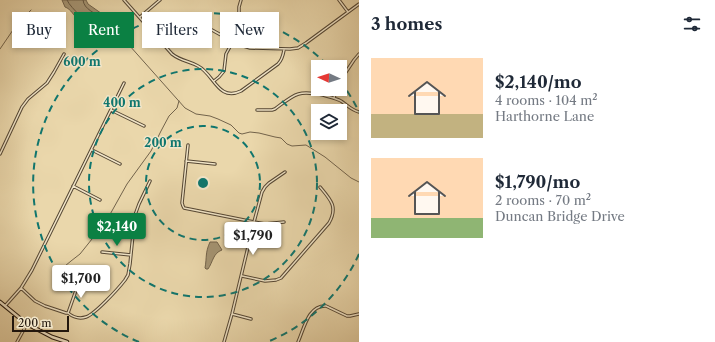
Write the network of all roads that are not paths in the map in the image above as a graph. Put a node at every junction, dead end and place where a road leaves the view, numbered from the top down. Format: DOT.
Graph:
graph roads {
  1 [pos="124,0"];
  2 [pos="160,0"];
  3 [pos="241,0"];
  4 [pos="339,0"];
  5 [pos="359,4"];
  6 [pos="238,12"];
  7 [pos="348,12"];
  8 [pos="139,18"];
  9 [pos="230,48"];
  10 [pos="250,48"];
  11 [pos="284,50"];
  12 [pos="64,54"];
  13 [pos="359,54"];
  14 [pos="347,70"];
  15 [pos="214,81"];
  16 [pos="124,83"];
  17 [pos="334,98"];
  18 [pos="111,110"];
  19 [pos="257,110"];
  20 [pos="359,112"];
  21 [pos="144,126"];
  22 [pos="188,145"];
  23 [pos="92,150"];
  24 [pos="0,154"];
  25 [pos="186,161"];
  26 [pos="120,164"];
  27 [pos="215,164"];
  28 [pos="285,172"];
  29 [pos="150,181"];
  30 [pos="73,186"];
  31 [pos="320,187"];
  32 [pos="100,200"];
  33 [pos="254,222"];
  34 [pos="284,222"];
  35 [pos="102,252"];
  36 [pos="131,255"];
  37 [pos="242,276"];
  38 [pos="80,279"];
  39 [pos="21,288"];
  40 [pos="0,302"];
  41 [pos="5,306"];
  42 [pos="68,313"];
  43 [pos="232,314"];
  44 [pos="359,314"];
  45 [pos="251,319"];
  46 [pos="27,324"];
  47 [pos="17,342"];
  48 [pos="67,342"];
  49 [pos="224,342"];
  50 [pos="298,342"];
  1 -- 8 [label="street"];
  2 -- 8 [label="street"];
  3 -- 6 [label="street"];
  4 -- 7 [label="street"];
  5 -- 7 [label="street"];
  7 -- 11 [label="street"];
  8 -- 15 [label="street"];
  9 -- 15 [label="street"];
  10 -- 11 [label="street"];
  11 -- 15 [label="street"];
  12 -- 24 [label="street"];
  13 -- 14 [label="street"];
  16 -- 18 [label="street"];
  17 -- 19 [label="street"];
  17 -- 20 [label="street"];
  18 -- 21 [label="street"];
  18 -- 23 [label="street"];
  22 -- 25 [label="street"];
  23 -- 26 [label="street"];
  23 -- 30 [label="street"];
  25 -- 27 [label="street"];
  25 -- 33 [label="street"];
  28 -- 33 [label="street"];
  29 -- 36 [label="street"];
  30 -- 32 [label="street"];
  30 -- 39 [label="street"];
  31 -- 37 [label="street"];
  33 -- 34 [label="street"];
  33 -- 37 [label="street"];
  35 -- 36 [label="street"];
  36 -- 42 [label="street"];
  37 -- 43 [label="street"];
  38 -- 42 [label="street"];
  39 -- 41 [label="street"];
  39 -- 42 [label="street"];
  40 -- 41 [label="street"];
  41 -- 46 [label="street"];
  43 -- 45 [label="street"];
  43 -- 49 [label="street"];
  44 -- 50 [label="street"];
  46 -- 47 [label="street"];
  46 -- 48 [label="street"];
}
